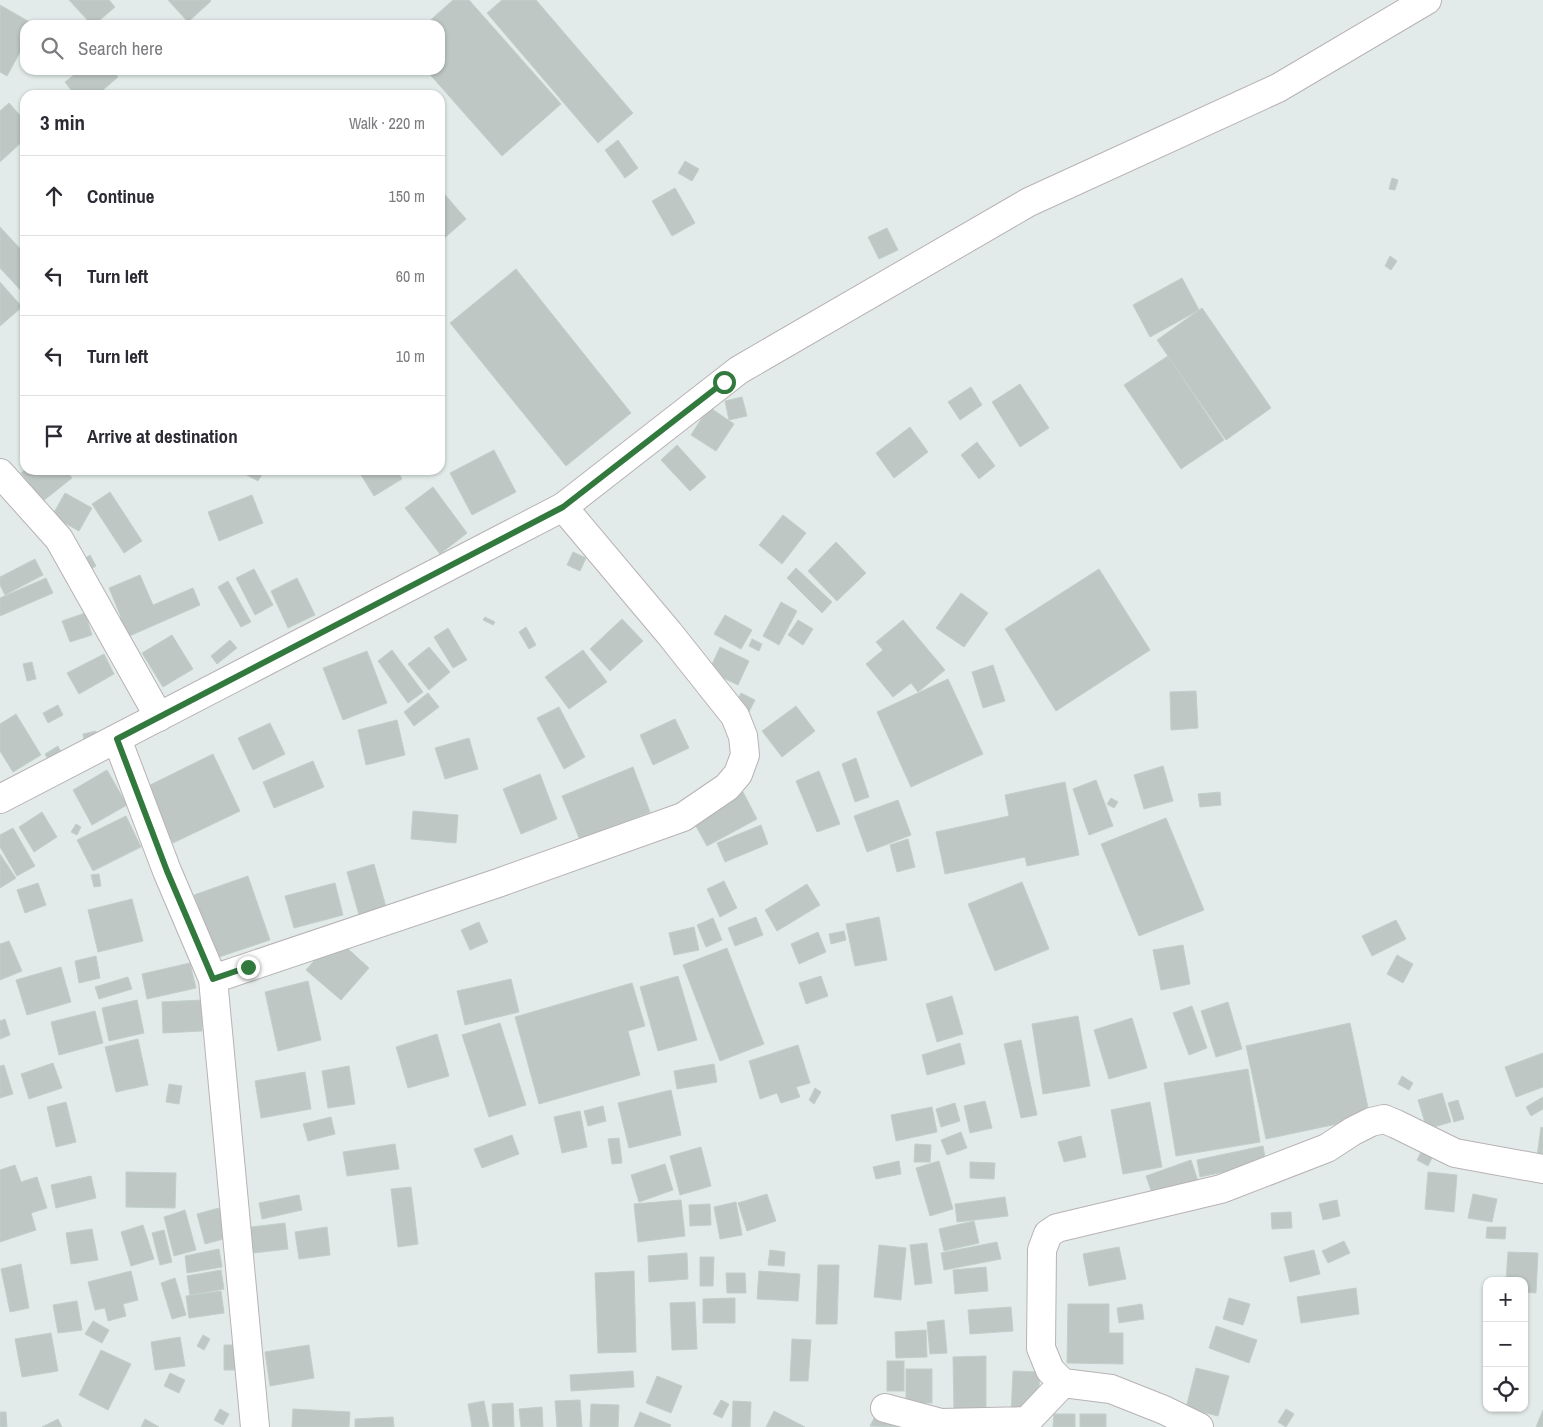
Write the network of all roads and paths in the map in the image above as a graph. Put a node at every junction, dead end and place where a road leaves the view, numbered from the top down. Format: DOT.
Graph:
graph roads {
  1 [pos="1427,0"];
  2 [pos="0,473"];
  3 [pos="563,507"];
  4 [pos="158,717"];
  5 [pos="117,739"];
  6 [pos="0,800"];
  7 [pos="213,979"];
  8 [pos="1543,1170"];
  9 [pos="1063,1383"];
  10 [pos="886,1408"];
  11 [pos="256,1427"];
  12 [pos="1199,1427"];
  1 -- 3 [label="street"];
  2 -- 4 [label="street"];
  3 -- 4 [label="street"];
  3 -- 7 [label="street"];
  4 -- 5 [label="street"];
  5 -- 6 [label="street"];
  5 -- 7 [label="street"];
  7 -- 11 [label="street"];
  8 -- 9 [label="street"];
  9 -- 10 [label="street"];
  9 -- 12 [label="street"];
}
